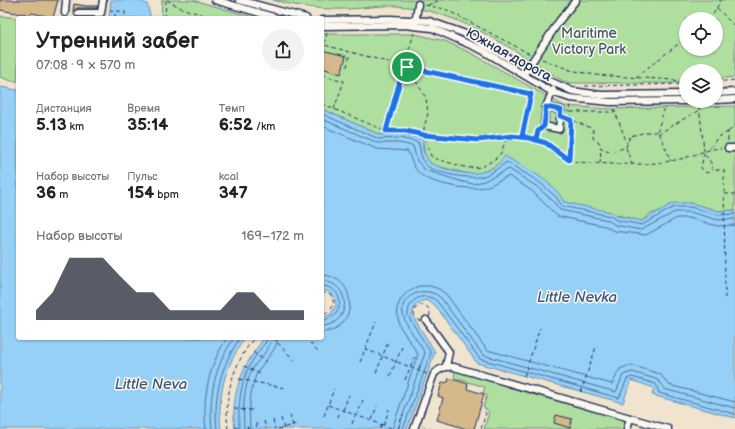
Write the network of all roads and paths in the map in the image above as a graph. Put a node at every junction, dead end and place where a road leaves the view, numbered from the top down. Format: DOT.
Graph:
graph roads {
  1 [pos="66,0"];
  2 [pos="103,0"];
  3 [pos="167,0"];
  4 [pos="215,0"];
  5 [pos="240,0"];
  6 [pos="440,0"];
  7 [pos="576,0"];
  8 [pos="721,0"];
  9 [pos="418,4"];
  10 [pos="428,5"];
  11 [pos="717,8"];
  12 [pos="110,10"];
  13 [pos="115,11"];
  14 [pos="714,12"];
  15 [pos="64,13"];
  16 [pos="78,13"];
  17 [pos="114,16"];
  18 [pos="125,16"];
  19 [pos="165,16"];
  20 [pos="207,16"];
  21 [pos="270,16"];
  22 [pos="285,16"];
  23 [pos="324,23"];
  24 [pos="414,26"];
  25 [pos="735,28"];
  26 [pos="327,33"];
  27 [pos="324,42"];
  28 [pos="679,43"];
  29 [pos="324,45"];
  30 [pos="350,52"];
  31 [pos="535,57"];
  32 [pos="405,63"];
  33 [pos="404,66"];
  34 [pos="347,67"];
  35 [pos="407,67"];
  36 [pos="527,68"];
  37 [pos="522,75"];
  38 [pos="324,76"];
  39 [pos="636,77"];
  40 [pos="735,80"];
  41 [pos="723,81"];
  42 [pos="679,83"];
  43 [pos="556,84"];
  44 [pos="679,85"];
  45 [pos="581,86"];
  46 [pos="532,87"];
  47 [pos="552,92"];
  48 [pos="735,92"];
  49 [pos="723,93"];
  50 [pos="531,94"];
  51 [pos="679,94"];
  52 [pos="735,99"];
  53 [pos="723,100"];
  54 [pos="679,101"];
  55 [pos="324,105"];
  56 [pos="570,105"];
  57 [pos="546,107"];
  58 [pos="665,107"];
  59 [pos="614,108"];
  60 [pos="334,110"];
  61 [pos="699,110"];
  62 [pos="570,112"];
  63 [pos="615,112"];
  64 [pos="561,113"];
  65 [pos="571,120"];
  66 [pos="544,126"];
  67 [pos="735,126"];
  68 [pos="386,131"];
  69 [pos="729,131"];
  70 [pos="658,133"];
  71 [pos="424,135"];
  72 [pos="507,136"];
  73 [pos="522,136"];
  74 [pos="536,139"];
  75 [pos="628,145"];
  76 [pos="626,147"];
  77 [pos="601,148"];
  78 [pos="728,148"];
  79 [pos="735,148"];
  80 [pos="704,150"];
  81 [pos="708,150"];
  82 [pos="569,160"];
  83 [pos="671,161"];
  84 [pos="600,163"];
  85 [pos="632,164"];
  86 [pos="712,170"];
  87 [pos="724,194"];
  88 [pos="735,194"];
  89 [pos="324,293"];
  90 [pos="725,298"];
  91 [pos="324,313"];
  92 [pos="426,320"];
  93 [pos="376,322"];
  94 [pos="540,328"];
  95 [pos="253,340"];
  96 [pos="275,340"];
  97 [pos="307,340"];
  98 [pos="388,342"];
  99 [pos="402,347"];
  100 [pos="596,347"];
  101 [pos="365,349"];
  102 [pos="318,351"];
  103 [pos="253,352"];
  104 [pos="383,356"];
  105 [pos="415,356"];
  106 [pos="294,360"];
  107 [pos="266,362"];
  108 [pos="360,362"];
  109 [pos="396,362"];
  110 [pos="421,362"];
  111 [pos="244,366"];
  112 [pos="446,366"];
  113 [pos="410,367"];
  114 [pos="418,370"];
  115 [pos="376,373"];
  116 [pos="260,374"];
  117 [pos="427,374"];
  118 [pos="390,376"];
  119 [pos="524,376"];
  120 [pos="239,379"];
  121 [pos="405,380"];
  122 [pos="285,388"];
  123 [pos="334,389"];
  124 [pos="581,392"];
  125 [pos="349,396"];
  126 [pos="363,400"];
  127 [pos="328,406"];
  128 [pos="377,406"];
  129 [pos="234,409"];
  130 [pos="389,409"];
  131 [pos="252,410"];
  132 [pos="340,410"];
  133 [pos="343,411"];
  134 [pos="482,412"];
  135 [pos="403,414"];
  136 [pos="290,415"];
  137 [pos="355,415"];
  138 [pos="324,416"];
  139 [pos="357,416"];
  140 [pos="338,417"];
  141 [pos="281,418"];
  142 [pos="630,418"];
  143 [pos="273,420"];
  144 [pos="264,421"];
  145 [pos="371,421"];
  146 [pos="256,423"];
  147 [pos="296,424"];
  148 [pos="352,424"];
  149 [pos="293,425"];
  150 [pos="381,425"];
  151 [pos="384,425"];
  152 [pos="247,426"];
  153 [pos="415,427"];
  154 [pos="235,428"];
  155 [pos="284,428"];
  156 [pos="390,428"];
  157 [pos="228,429"];
  158 [pos="240,429"];
  159 [pos="248,429"];
  160 [pos="257,429"];
  161 [pos="266,429"];
  162 [pos="275,429"];
  163 [pos="278,429"];
  164 [pos="294,429"];
  165 [pos="380,429"];
  166 [pos="394,429"];
  167 [pos="398,429"];
  168 [pos="431,429"];
  169 [pos="481,429"];
  170 [pos="627,429"];
  171 [pos="668,429"];
  1 -- 15 [label="street"];
  2 -- 16 [label="street"];
  3 -- 19 [label="path"];
  3 -- 20 [label="path"];
  4 -- 21 [label="street"];
  5 -- 22 [label="street"];
  6 -- 10 [label="path"];
  7 -- 31 [label="street"];
  8 -- 11 [label="path"];
  9 -- 10 [label="path"];
  9 -- 24 [label="street"];
  10 -- 31 [label="path"];
  11 -- 14 [label="path"];
  11 -- 25 [label="path"];
  12 -- 13 [label="path"];
  13 -- 17 [label="path"];
  13 -- 18 [label="path"];
  23 -- 24 [label="street, Южная дорога"];
  24 -- 32 [label="path"];
  24 -- 36 [label="street, Южная дорога"];
  24 -- 37 [label="street, Южная дорога"];
  26 -- 27 [label="path"];
  28 -- 39 [label="path"];
  29 -- 30 [label="path"];
  30 -- 33 [label="path"];
  30 -- 34 [label="path"];
  31 -- 36 [label="street"];
  31 -- 39 [label="path"];
  32 -- 33 [label="path"];
  32 -- 35 [label="path"];
  33 -- 35 [label="path"];
  33 -- 68 [label="path"];
  35 -- 50 [label="path"];
  35 -- 71 [label="path"];
  36 -- 37 [label="street"];
  36 -- 43 [label="street, Южная дорога"];
  37 -- 47 [label="street, Южная дорога"];
  38 -- 60 [label="path"];
  39 -- 42 [label="path"];
  40 -- 41 [label="path"];
  43 -- 47 [label="street"];
  43 -- 51 [label="street, Южная дорога"];
  44 -- 45 [label="path"];
  46 -- 50 [label="path"];
  47 -- 54 [label="street, Южная дорога"];
  47 -- 57 [label="street"];
  48 -- 49 [label="street"];
  50 -- 73 [label="path"];
  52 -- 53 [label="street"];
  55 -- 60 [label="path"];
  56 -- 62 [label="path"];
  57 -- 64 [label="street"];
  57 -- 66 [label="street"];
  58 -- 70 [label="path"];
  59 -- 63 [label="path"];
  60 -- 68 [label="path"];
  61 -- 70 [label="path"];
  61 -- 80 [label="path"];
  62 -- 63 [label="path"];
  62 -- 64 [label="path"];
  62 -- 65 [label="path"];
  63 -- 75 [label="path"];
  64 -- 65 [label="path"];
  64 -- 66 [label="street"];
  65 -- 77 [label="path"];
  65 -- 82 [label="path"];
  66 -- 74 [label="path"];
  67 -- 69 [label="path"];
  68 -- 71 [label="path"];
  69 -- 78 [label="path"];
  69 -- 81 [label="path"];
  70 -- 75 [label="path"];
  70 -- 83 [label="path"];
  71 -- 72 [label="path"];
  71 -- 72 [label="path"];
  72 -- 73 [label="path"];
  73 -- 74 [label="path"];
  74 -- 82 [label="path"];
  75 -- 76 [label="path"];
  76 -- 77 [label="path"];
  76 -- 85 [label="path"];
  77 -- 84 [label="path"];
  78 -- 79 [label="street"];
  78 -- 81 [label="path"];
  80 -- 81 [label="path"];
  80 -- 83 [label="path"];
  80 -- 86 [label="path"];
  80 -- 86 [label="path"];
  82 -- 84 [label="path"];
  83 -- 85 [label="path"];
  84 -- 85 [label="path"];
  86 -- 87 [label="path"];
  87 -- 88 [label="path"];
  87 -- 90 [label="path"];
  89 -- 91 [label="path"];
  92 -- 92 [label="path"];
  92 -- 112 [label="street"];
  93 -- 101 [label="path"];
  94 -- 119 [label="path"];
  95 -- 157 [label="path"];
  96 -- 106 [label="path"];
  97 -- 102 [label="path"];
  98 -- 104 [label="path"];
  99 -- 109 [label="path"];
  100 -- 124 [label="path"];
  101 -- 104 [label="path"];
  101 -- 108 [label="path"];
  103 -- 107 [label="path"];
  104 -- 109 [label="path"];
  104 -- 115 [label="path"];
  105 -- 113 [label="path"];
  109 -- 113 [label="path"];
  109 -- 118 [label="path"];
  110 -- 114 [label="path"];
  111 -- 116 [label="path"];
  112 -- 142 [label="street"];
  112 -- 153 [label="street"];
  113 -- 114 [label="path"];
  113 -- 121 [label="path"];
  114 -- 117 [label="path"];
  120 -- 122 [label="path"];
  123 -- 127 [label="path"];
  125 -- 133 [label="path"];
  126 -- 139 [label="path"];
  127 -- 132 [label="path"];
  127 -- 138 [label="path"];
  128 -- 145 [label="path"];
  129 -- 131 [label="path"];
  130 -- 151 [label="path"];
  132 -- 133 [label="path"];
  132 -- 140 [label="path"];
  133 -- 137 [label="path"];
  134 -- 169 [label="path"];
  135 -- 167 [label="path"];
  136 -- 149 [label="path"];
  137 -- 139 [label="path"];
  137 -- 148 [label="path"];
  139 -- 145 [label="path"];
  141 -- 155 [label="path"];
  142 -- 170 [label="street"];
  142 -- 171 [label="street"];
  143 -- 162 [label="path"];
  144 -- 161 [label="path"];
  145 -- 150 [label="path"];
  146 -- 160 [label="path"];
  147 -- 149 [label="path"];
  149 -- 155 [label="path"];
  149 -- 164 [label="path"];
  150 -- 151 [label="path"];
  150 -- 165 [label="path"];
  151 -- 156 [label="path"];
  152 -- 159 [label="path"];
  153 -- 168 [label="path"];
  154 -- 158 [label="path"];
  155 -- 163 [label="path"];
  156 -- 166 [label="path"];
}
